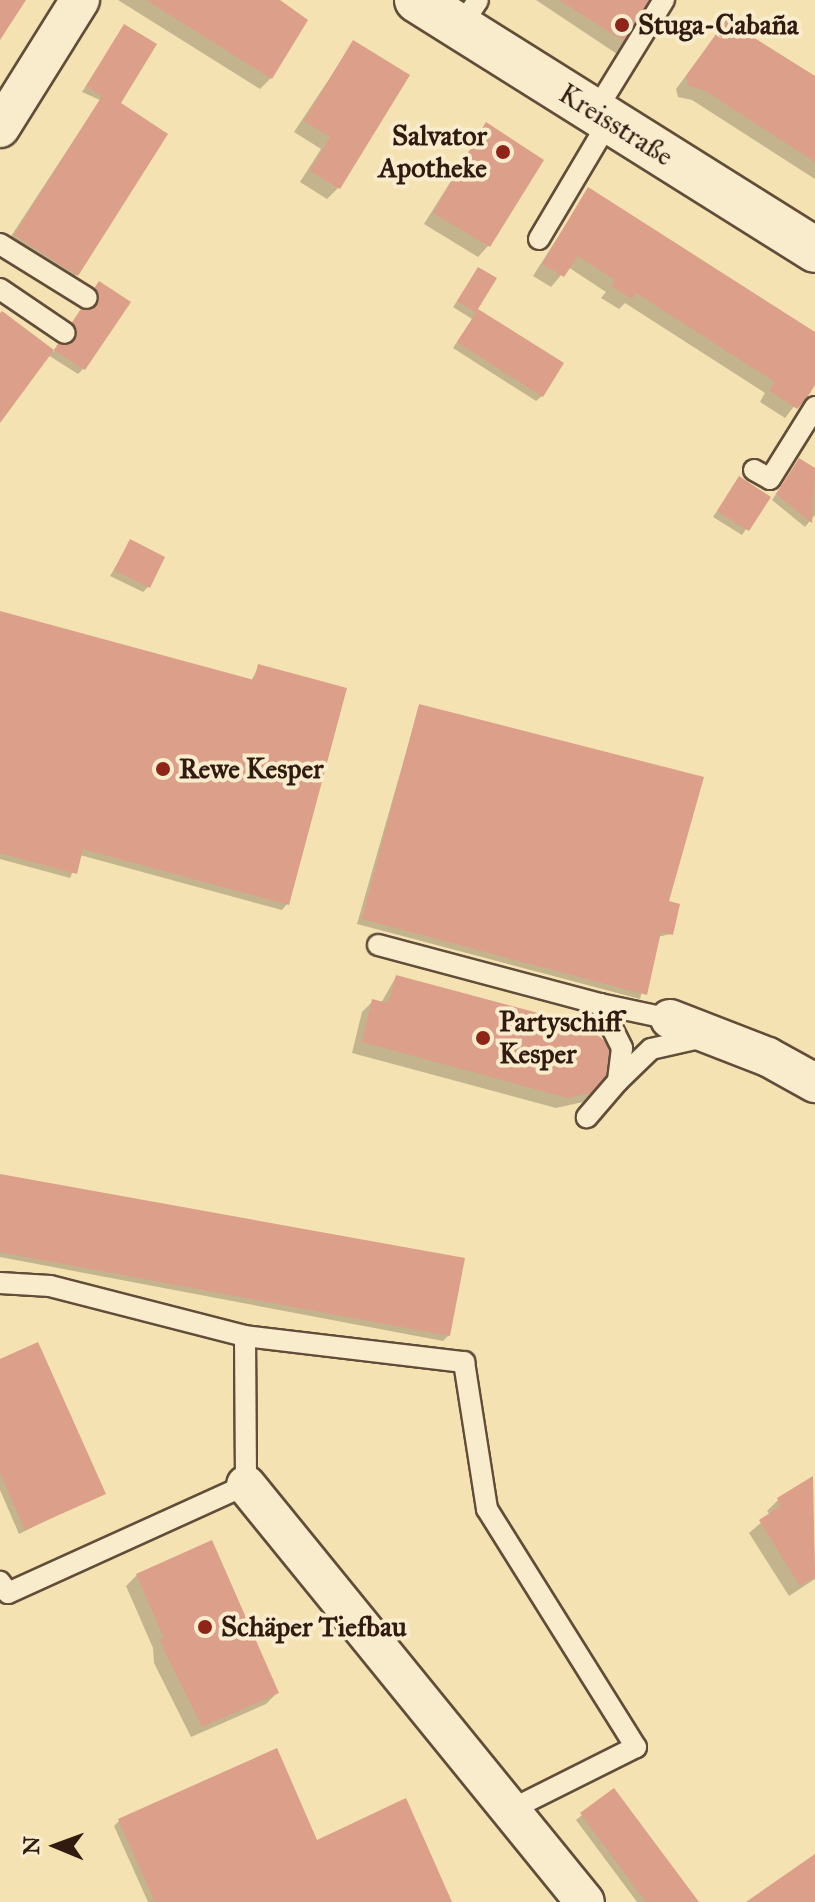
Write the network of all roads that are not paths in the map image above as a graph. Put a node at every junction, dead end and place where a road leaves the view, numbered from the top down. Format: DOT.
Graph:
graph roads {
  1 [pos="80,0"];
  2 [pos="417,0"];
  3 [pos="664,0"];
  4 [pos="469,14"];
  5 [pos="602,116"];
  6 [pos="0,128"];
  7 [pos="539,239"];
  8 [pos="0,244"];
  9 [pos="815,250"];
  10 [pos="0,289"];
  11 [pos="87,298"];
  12 [pos="65,333"];
  13 [pos="815,407"];
  14 [pos="754,470"];
  15 [pos="378,945"];
  16 [pos="600,1004"];
  17 [pos="673,1010"];
  18 [pos="717,1037"];
  19 [pos="618,1081"];
  20 [pos="815,1083"];
  21 [pos="587,1117"];
  22 [pos="0,1283"];
  23 [pos="245,1336"];
  24 [pos="246,1485"];
  25 [pos="0,1582"];
  26 [pos="510,1810"];
  27 [pos="585,1902"];
  1 -- 6 [label="street"];
  2 -- 4 [label="street, Kreisstraße"];
  3 -- 5 [label="lane"];
  4 -- 5 [label="street, Kreisstraße"];
  5 -- 7 [label="lane"];
  5 -- 9 [label="street, Kreisstraße"];
  8 -- 11 [label="lane"];
  10 -- 12 [label="lane"];
  13 -- 14 [label="lane"];
  15 -- 16 [label="lane"];
  16 -- 17 [label="lane"];
  16 -- 19 [label="lane"];
  17 -- 18 [label="street"];
  18 -- 19 [label="lane"];
  18 -- 20 [label="street"];
  19 -- 21 [label="lane"];
  22 -- 23 [label="lane"];
  23 -- 24 [label="lane"];
  23 -- 26 [label="lane"];
  24 -- 25 [label="lane"];
  24 -- 26 [label="street"];
  26 -- 27 [label="street"];
}
